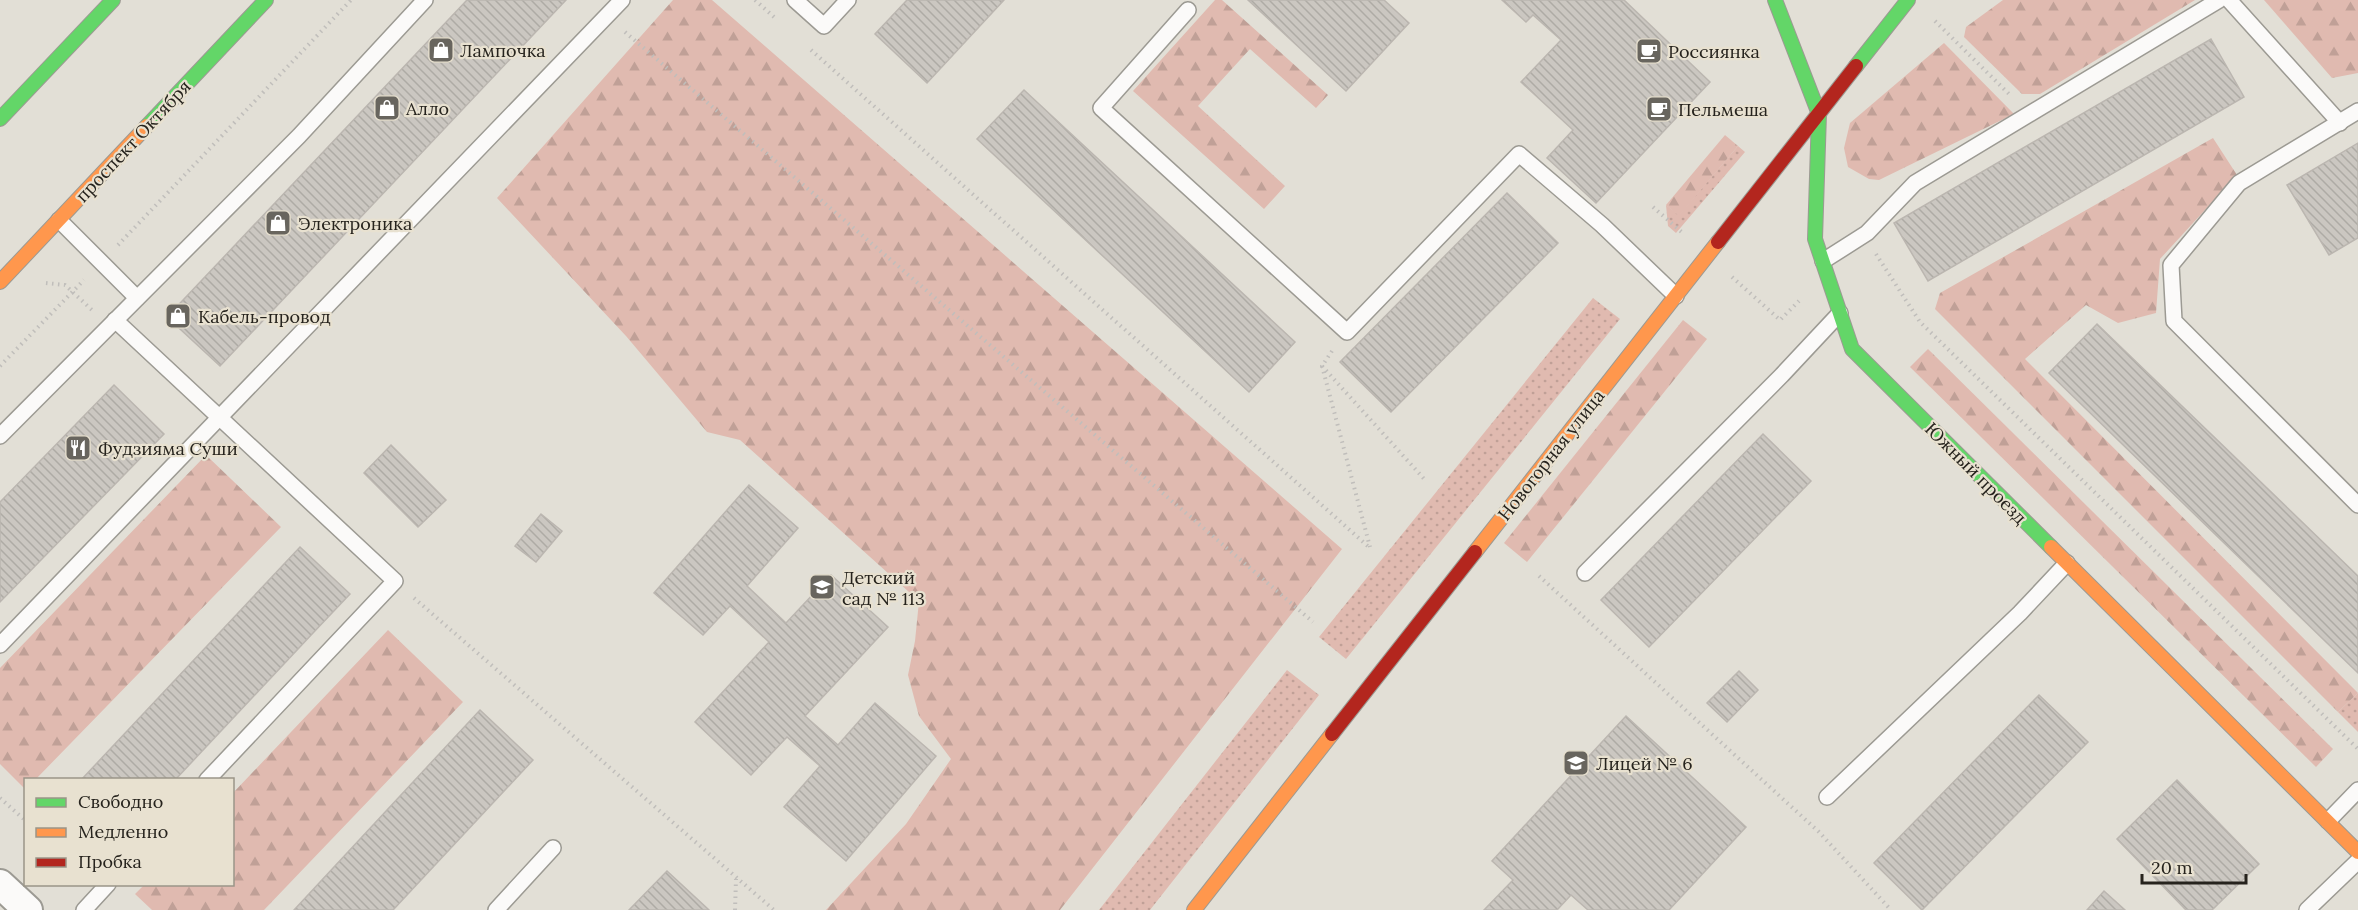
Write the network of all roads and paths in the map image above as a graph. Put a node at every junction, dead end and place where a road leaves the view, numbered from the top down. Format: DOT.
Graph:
graph roads {
  1 [pos="113,0"];
  2 [pos="266,0"];
  3 [pos="351,0"];
  4 [pos="425,0"];
  5 [pos="622,0"];
  6 [pos="755,0"];
  7 [pos="795,0"];
  8 [pos="848,0"];
  9 [pos="1775,0"];
  10 [pos="1908,0"];
  11 [pos="2219,0"];
  12 [pos="2229,0"];
  13 [pos="1188,10"];
  14 [pos="606,15"];
  15 [pos="1934,21"];
  16 [pos="782,24"];
  17 [pos="808,48"];
  18 [pos="2358,111"];
  19 [pos="1819,114"];
  20 [pos="2030,114"];
  21 [pos="0,119"];
  22 [pos="2340,123"];
  23 [pos="59,220"];
  24 [pos="1870,246"];
  25 [pos="1823,261"];
  26 [pos="101,263"];
  27 [pos="0,282"];
  28 [pos="45,282"];
  29 [pos="72,292"];
  30 [pos="1676,296"];
  31 [pos="137,298"];
  32 [pos="1840,313"];
  33 [pos="112,323"];
  34 [pos="1347,332"];
  35 [pos="0,366"];
  36 [pos="1322,366"];
  37 [pos="220,418"];
  38 [pos="0,436"];
  39 [pos="1426,481"];
  40 [pos="2358,504"];
  41 [pos="2067,563"];
  42 [pos="1585,573"];
  43 [pos="1539,576"];
  44 [pos="395,581"];
  45 [pos="1313,622"];
  46 [pos="0,645"];
  47 [pos="2358,749"];
  48 [pos="209,778"];
  49 [pos="2358,790"];
  50 [pos="1827,797"];
  51 [pos="0,798"];
  52 [pos="24,819"];
  53 [pos="2328,821"];
  54 [pos="553,848"];
  55 [pos="2358,852"];
  56 [pos="2358,861"];
  57 [pos="736,878"];
  58 [pos="0,884"];
  59 [pos="107,886"];
  60 [pos="28,910"];
  61 [pos="84,910"];
  62 [pos="496,910"];
  63 [pos="735,910"];
  64 [pos="774,910"];
  65 [pos="1194,910"];
  66 [pos="1891,910"];
  67 [pos="2307,910"];
  1 -- 21 [label="street"];
  2 -- 23 [label="street, проспект Октября"];
  3 -- 26 [label="path"];
  4 -- 31 [label="lane"];
  5 -- 14 [label="lane"];
  6 -- 16 [label="path"];
  7 -- 8 [label="lane"];
  9 -- 19 [label="street, Южный проезд"];
  10 -- 19 [label="street, Новогорная улица"];
  11 -- 20 [label="lane"];
  12 -- 22 [label="lane"];
  13 -- 34 [label="lane"];
  14 -- 37 [label="lane"];
  14 -- 45 [label="path"];
  15 -- 20 [label="path"];
  17 -- 36 [label="path"];
  18 -- 22 [label="lane"];
  19 -- 25 [label="street, Южный проезд"];
  19 -- 30 [label="street, Новогорная улица"];
  20 -- 25 [label="lane"];
  22 -- 40 [label="lane"];
  23 -- 26 [label="lane"];
  23 -- 27 [label="street, проспект Октября"];
  24 -- 47 [label="path"];
  25 -- 32 [label="street, Южный проезд"];
  26 -- 29 [label="path"];
  26 -- 31 [label="lane"];
  28 -- 29 [label="path"];
  29 -- 33 [label="path"];
  29 -- 35 [label="path"];
  30 -- 34 [label="lane"];
  30 -- 65 [label="street, Новогорная улица"];
  31 -- 33 [label="lane"];
  32 -- 41 [label="street, Южный проезд"];
  32 -- 42 [label="lane"];
  33 -- 37 [label="lane"];
  33 -- 38 [label="lane"];
  34 -- 36 [label="path"];
  36 -- 39 [label="path"];
  37 -- 44 [label="lane"];
  37 -- 46 [label="lane"];
  41 -- 50 [label="lane"];
  41 -- 53 [label="street, Южный проезд"];
  43 -- 66 [label="path"];
  44 -- 48 [label="lane"];
  44 -- 57 [label="path"];
  49 -- 53 [label="lane"];
  51 -- 52 [label="path"];
  53 -- 55 [label="street, Южный проезд"];
  54 -- 62 [label="lane"];
  56 -- 67 [label="lane"];
  57 -- 63 [label="path"];
  57 -- 64 [label="path"];
  58 -- 60 [label="street"];
  59 -- 61 [label="lane"];
}
